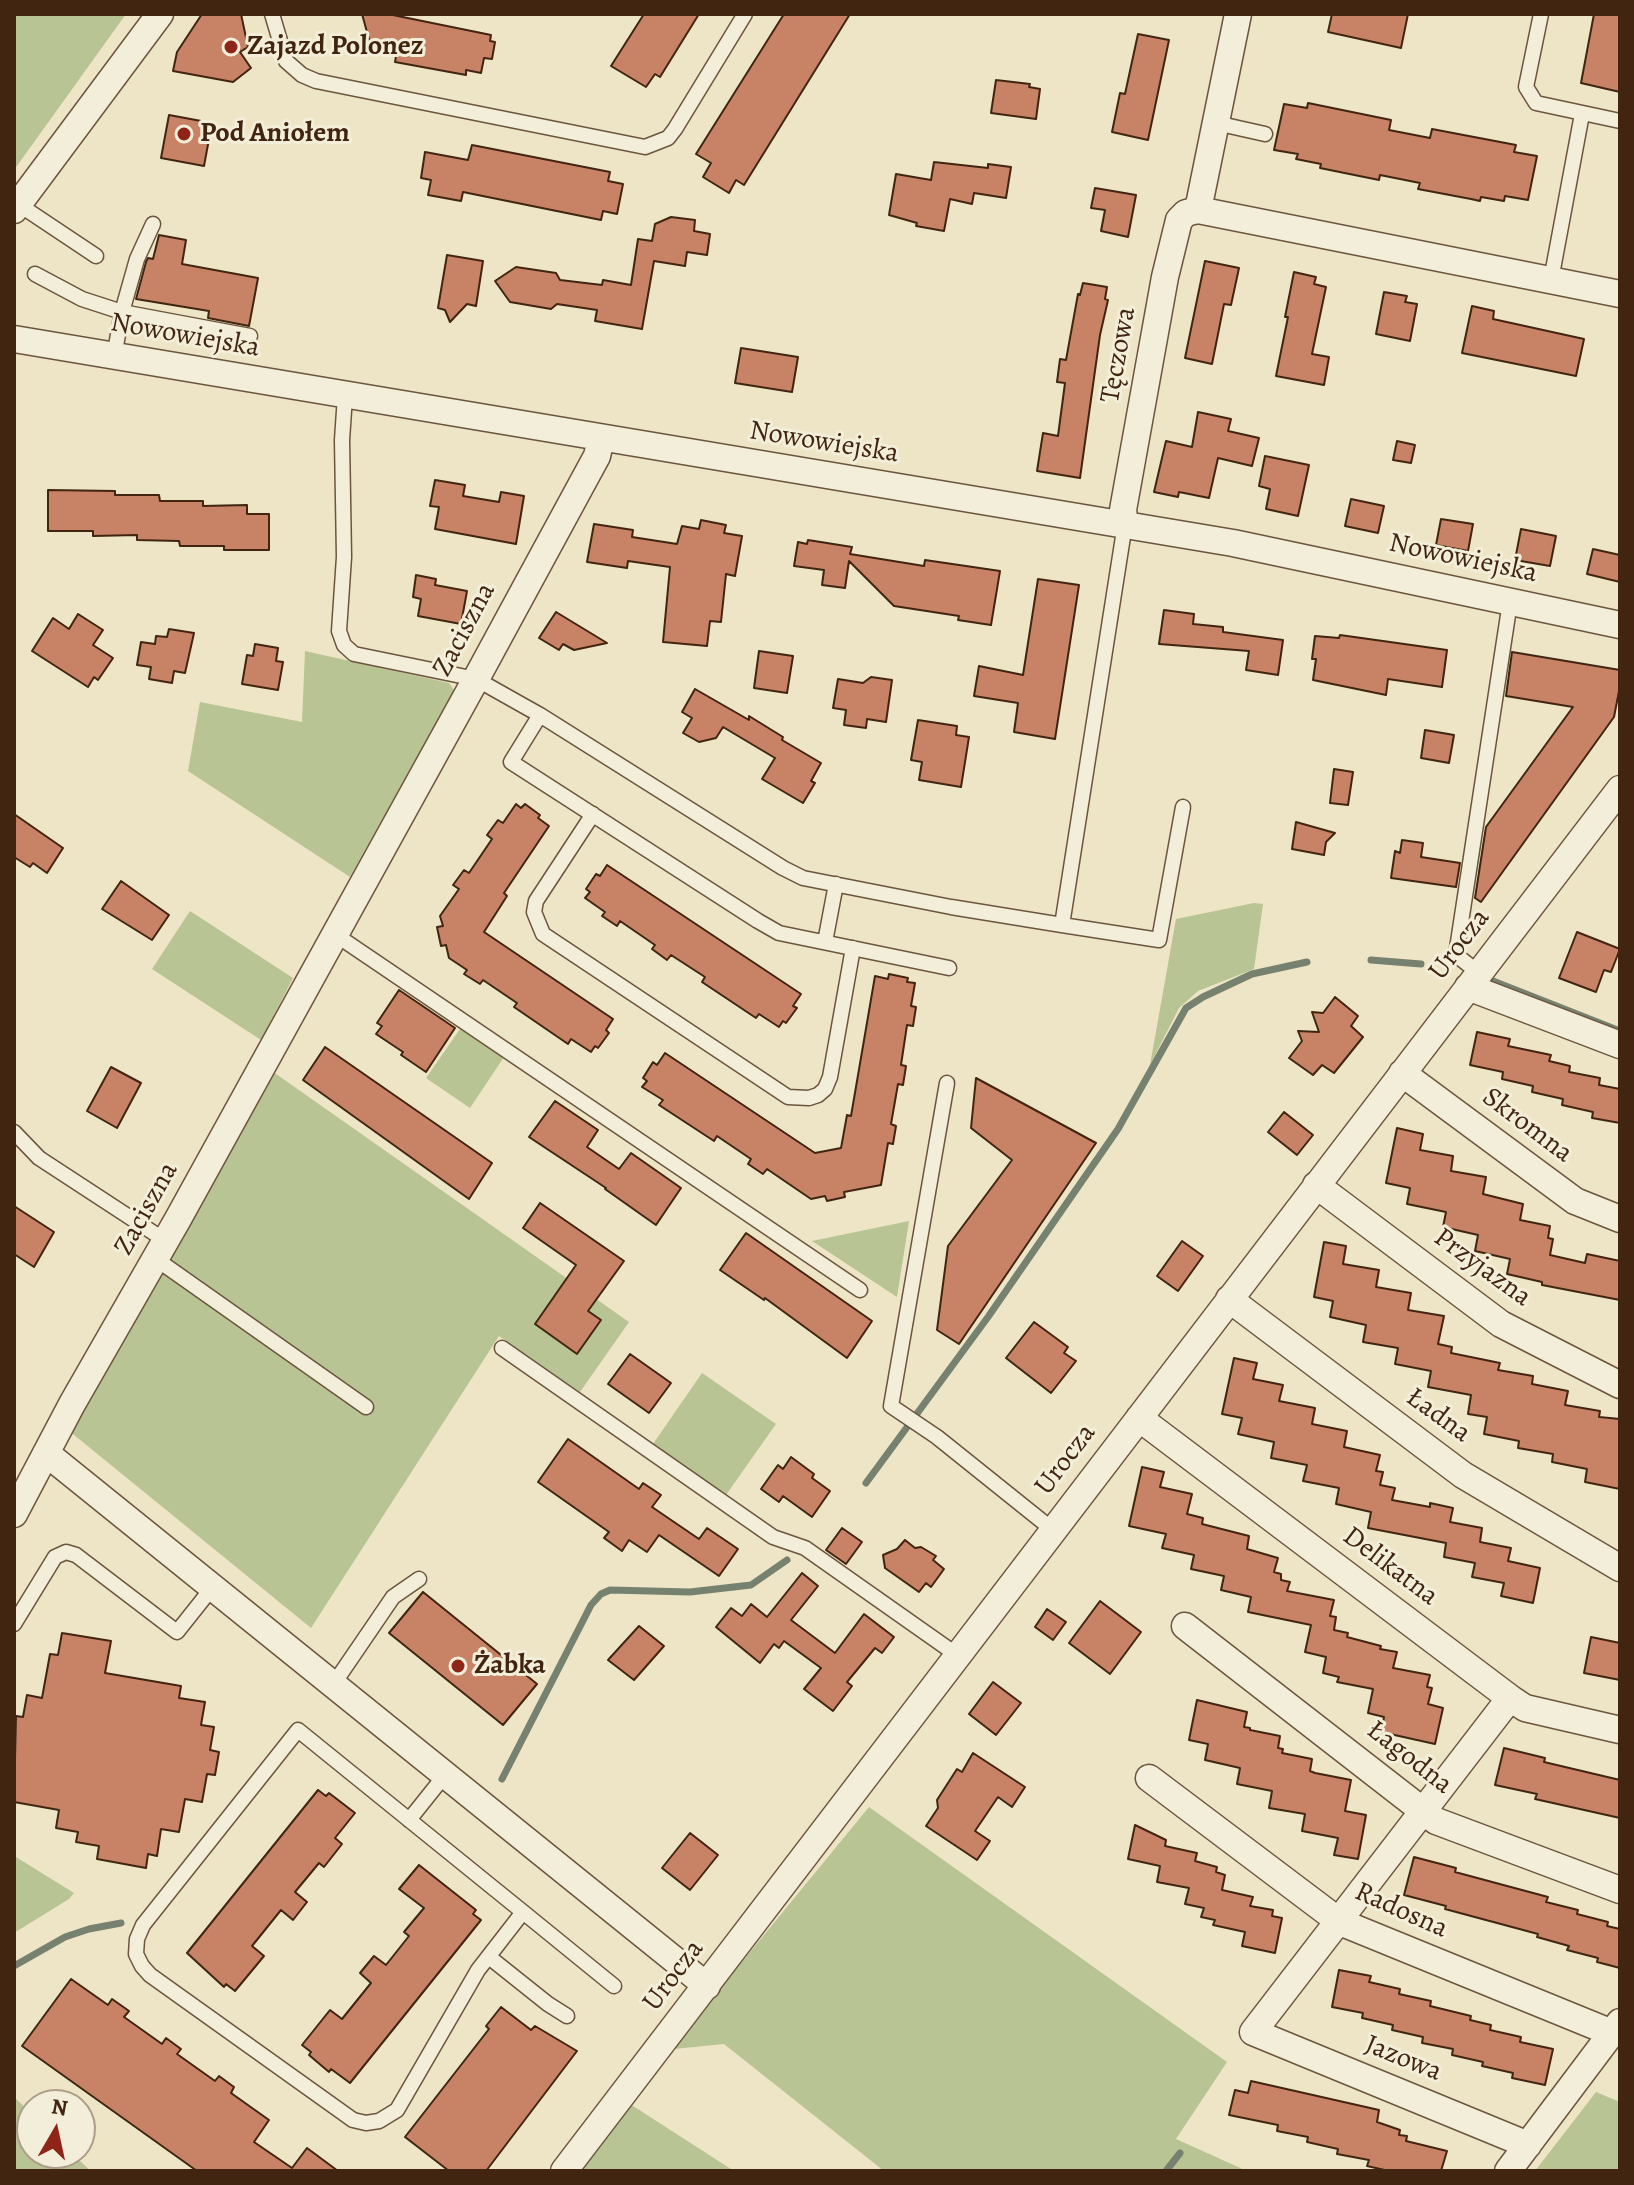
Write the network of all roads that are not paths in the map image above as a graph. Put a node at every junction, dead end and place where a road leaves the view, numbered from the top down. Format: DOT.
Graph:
graph roads {
  1 [pos="160,14"];
  2 [pos="272,14"];
  3 [pos="745,14"];
  4 [pos="1238,14"];
  5 [pos="1541,14"];
  6 [pos="1582,114"];
  7 [pos="1620,121"];
  8 [pos="1216,123"];
  9 [pos="1265,134"];
  10 [pos="16,207"];
  11 [pos="1198,210"];
  12 [pos="153,224"];
  13 [pos="96,256"];
  14 [pos="35,274"];
  15 [pos="1551,280"];
  16 [pos="1620,294"];
  17 [pos="122,312"];
  18 [pos="250,336"];
  19 [pos="14,339"];
  20 [pos="114,357"];
  21 [pos="345,396"];
  22 [pos="601,438"];
  23 [pos="1125,524"];
  24 [pos="1510,602"];
  25 [pos="1620,625"];
  26 [pos="476,679"];
  27 [pos="540,715"];
  28 [pos="1620,789"];
  29 [pos="1183,807"];
  30 [pos="593,814"];
  31 [pos="836,884"];
  32 [pos="1062,925"];
  33 [pos="336,935"];
  34 [pos="825,942"];
  35 [pos="853,948"];
  36 [pos="949,968"];
  37 [pos="1474,980"];
  38 [pos="1620,1045"];
  39 [pos="1402,1073"];
  40 [pos="947,1083"];
  41 [pos="14,1132"];
  42 [pos="1316,1185"];
  43 [pos="1620,1219"];
  44 [pos="161,1250"];
  45 [pos="860,1290"];
  46 [pos="1229,1299"];
  47 [pos="502,1348"];
  48 [pos="1620,1385"];
  49 [pos="366,1407"];
  50 [pos="1139,1418"];
  51 [pos="46,1453"];
  52 [pos="14,1514"];
  53 [pos="1053,1530"];
  54 [pos="1619,1564"];
  55 [pos="419,1579"];
  56 [pos="212,1588"];
  57 [pos="14,1624"];
  58 [pos="1185,1626"];
  59 [pos="957,1655"];
  60 [pos="333,1685"];
  61 [pos="1510,1698"];
  62 [pos="1620,1730"];
  63 [pos="445,1775"];
  64 [pos="1149,1778"];
  65 [pos="1423,1809"];
  66 [pos="409,1820"];
  67 [pos="1620,1890"];
  68 [pos="523,1912"];
  69 [pos="1340,1922"];
  70 [pos="489,1957"];
  71 [pos="614,1986"];
  72 [pos="707,1986"];
  73 [pos="567,2016"];
  74 [pos="1616,2028"];
  75 [pos="1528,2145"];
  76 [pos="564,2171"];
  77 [pos="1508,2171"];
  1 -- 10 [label="street"];
  2 -- 3 [label="lane"];
  4 -- 8 [label="street"];
  5 -- 6 [label="lane"];
  6 -- 7 [label="lane"];
  6 -- 15 [label="lane"];
  8 -- 9 [label="lane"];
  8 -- 11 [label="street"];
  10 -- 13 [label="lane"];
  11 -- 15 [label="street"];
  11 -- 23 [label="street, Tęczowa"];
  12 -- 17 [label="lane"];
  14 -- 17 [label="lane"];
  15 -- 16 [label="street"];
  17 -- 18 [label="lane"];
  17 -- 20 [label="lane"];
  19 -- 20 [label="street, Nowowiejska"];
  20 -- 21 [label="street, Nowowiejska"];
  21 -- 22 [label="street, Nowowiejska"];
  21 -- 26 [label="lane"];
  22 -- 23 [label="street, Nowowiejska"];
  22 -- 26 [label="street, Zaciszna"];
  23 -- 24 [label="street, Nowowiejska"];
  23 -- 32 [label="lane"];
  24 -- 25 [label="street, Nowowiejska"];
  24 -- 37 [label="lane"];
  26 -- 27 [label="lane"];
  26 -- 33 [label="street, Zaciszna"];
  27 -- 30 [label="lane"];
  27 -- 31 [label="lane"];
  28 -- 37 [label="street, Urocza"];
  29 -- 32 [label="lane"];
  30 -- 34 [label="lane"];
  30 -- 35 [label="lane"];
  31 -- 32 [label="lane"];
  31 -- 34 [label="lane"];
  33 -- 44 [label="street, Zaciszna"];
  33 -- 45 [label="lane"];
  34 -- 35 [label="lane"];
  35 -- 36 [label="lane"];
  37 -- 38 [label="street"];
  37 -- 39 [label="street, Urocza"];
  39 -- 42 [label="street, Urocza"];
  39 -- 43 [label="street, Skromna"];
  40 -- 53 [label="lane"];
  41 -- 44 [label="lane"];
  42 -- 46 [label="street, Urocza"];
  42 -- 48 [label="street, Przyjazna"];
  44 -- 49 [label="lane"];
  44 -- 51 [label="street, Zaciszna"];
  46 -- 50 [label="street, Urocza"];
  46 -- 54 [label="street, Ładna"];
  47 -- 59 [label="lane"];
  50 -- 53 [label="street, Urocza"];
  50 -- 61 [label="street, Delikatna"];
  51 -- 52 [label="street, Zaciszna"];
  51 -- 56 [label="street"];
  53 -- 59 [label="street, Urocza"];
  55 -- 60 [label="lane"];
  56 -- 57 [label="lane"];
  56 -- 60 [label="street"];
  58 -- 65 [label="street, Łagodna"];
  59 -- 72 [label="street, Urocza"];
  60 -- 63 [label="street"];
  61 -- 62 [label="street, Delikatna"];
  61 -- 65 [label="street"];
  63 -- 66 [label="lane"];
  63 -- 72 [label="street"];
  64 -- 69 [label="street, Radosna"];
  65 -- 67 [label="street, Łagodna"];
  65 -- 69 [label="street"];
  66 -- 68 [label="lane"];
  66 -- 70 [label="lane"];
  68 -- 70 [label="lane"];
  68 -- 71 [label="lane"];
  69 -- 74 [label="street, Radosna"];
  69 -- 75 [label="street, Jazowa"];
  70 -- 73 [label="lane"];
  72 -- 76 [label="street, Urocza"];
  74 -- 75 [label="street"];
  75 -- 77 [label="street"];
}
